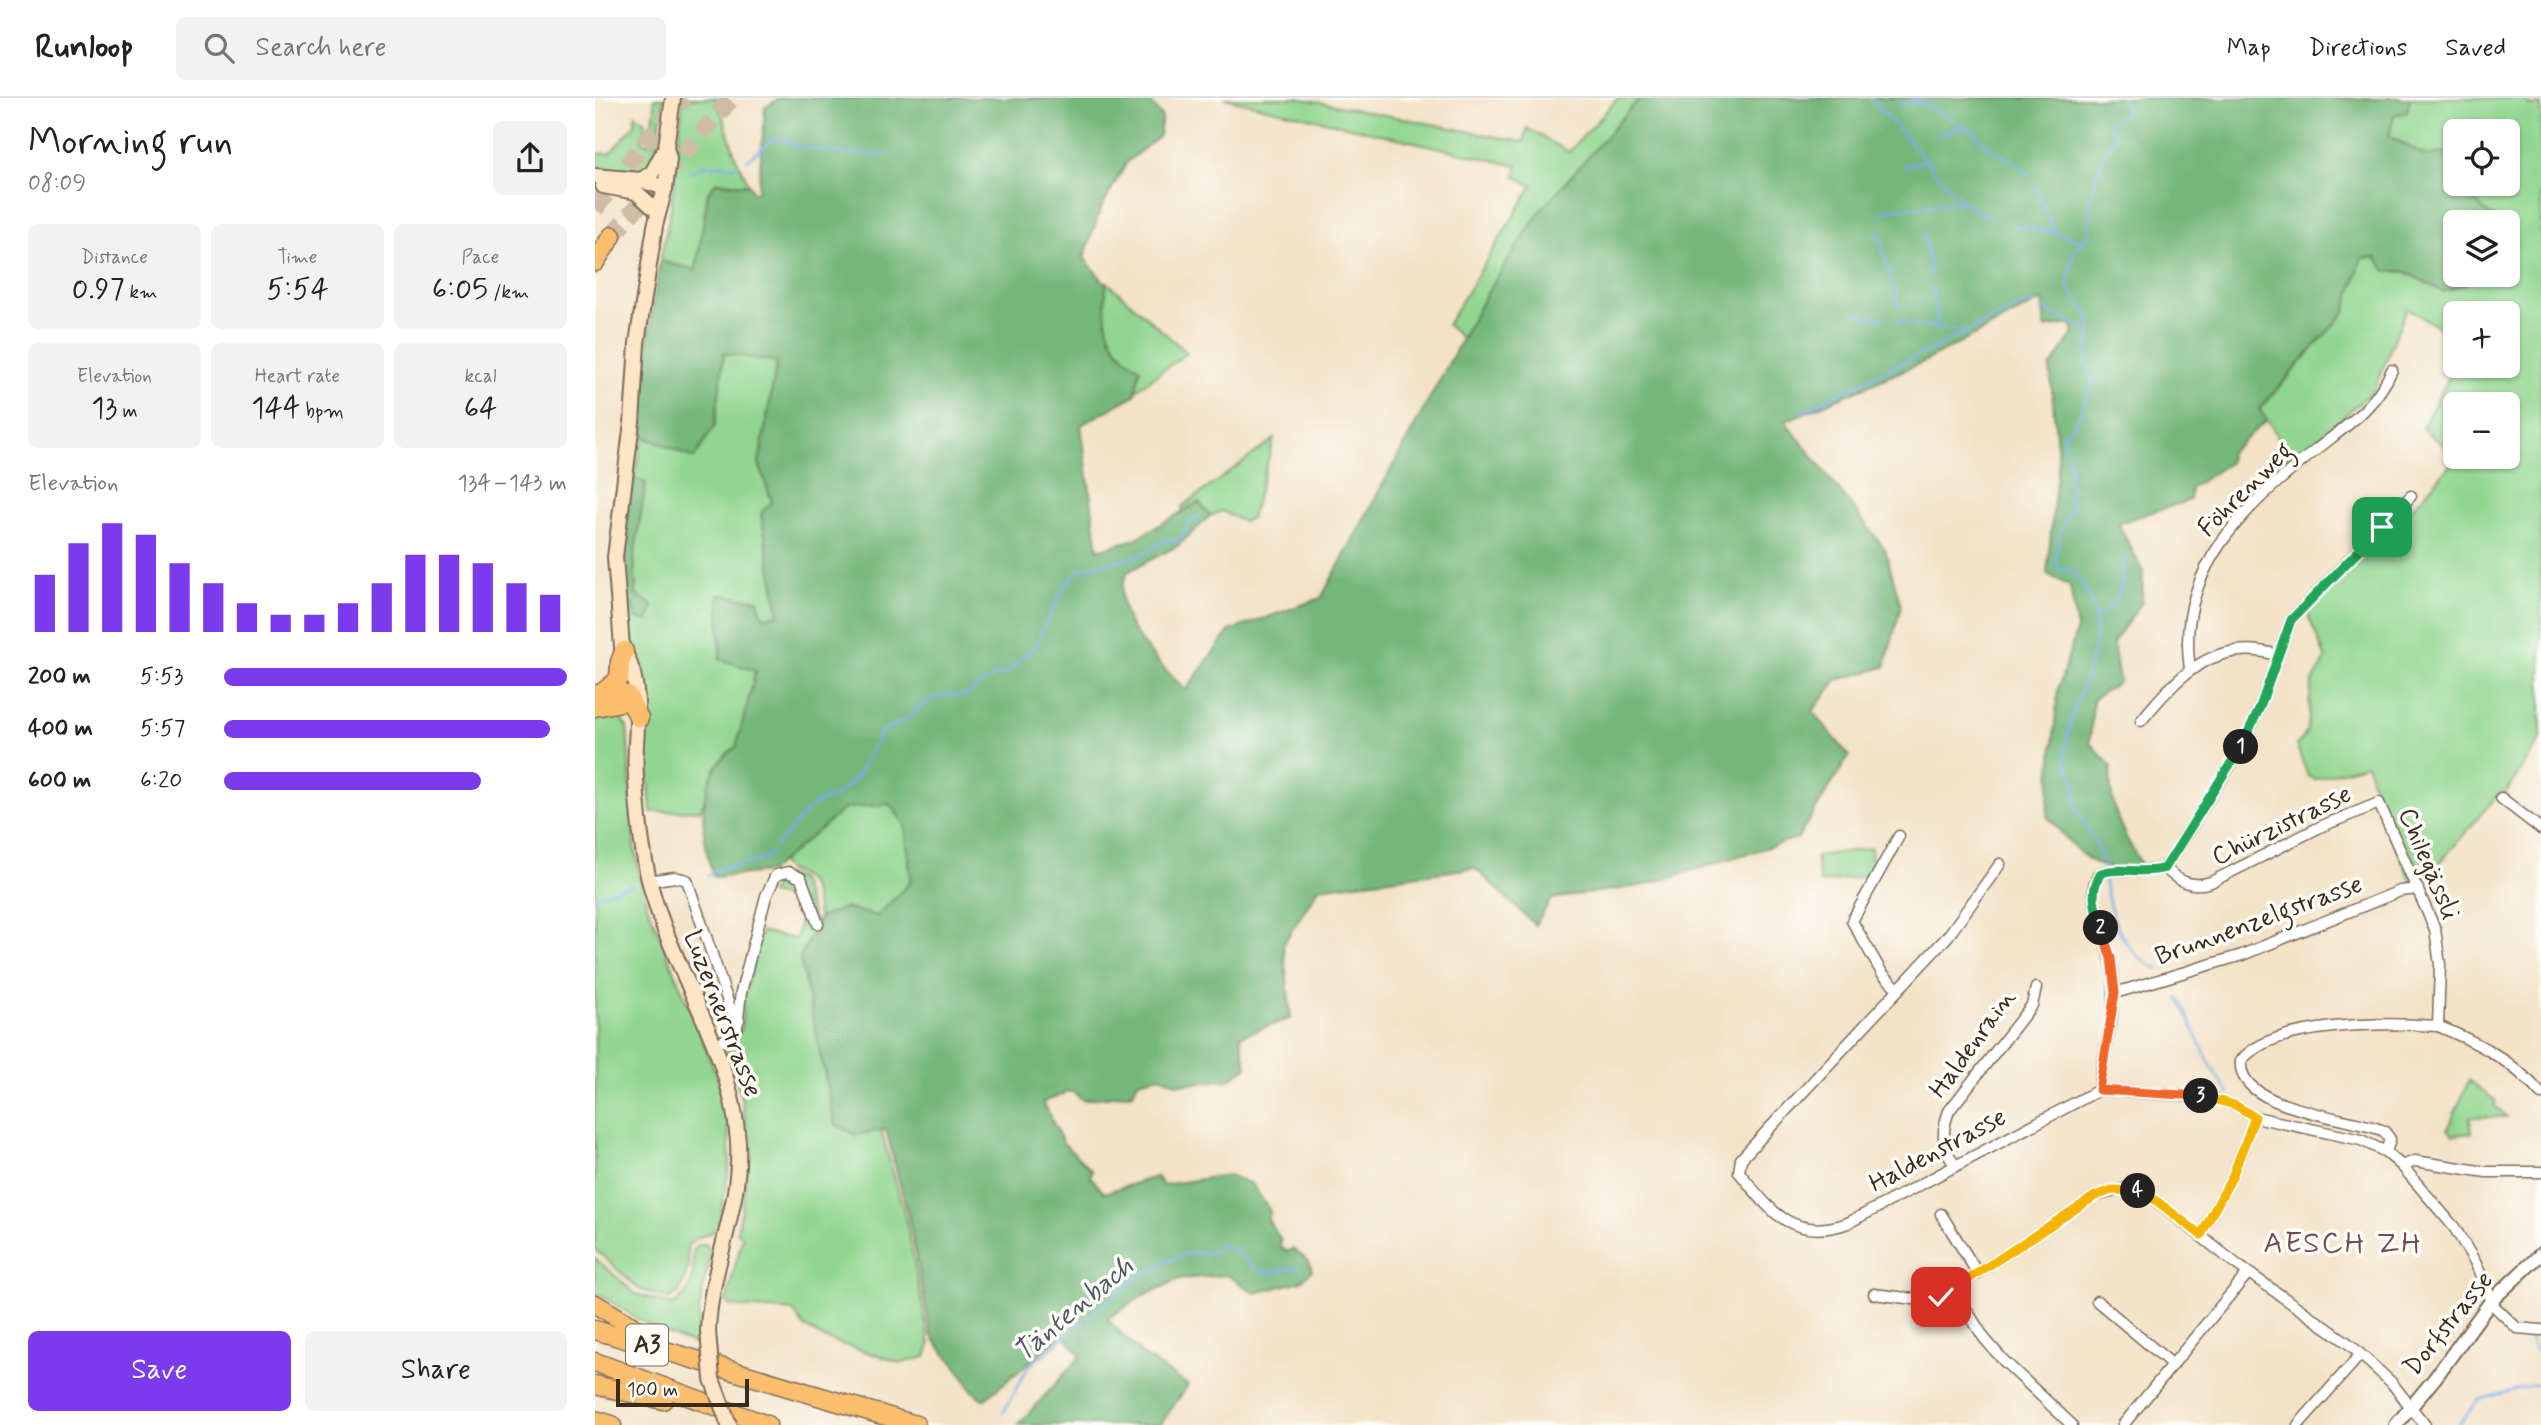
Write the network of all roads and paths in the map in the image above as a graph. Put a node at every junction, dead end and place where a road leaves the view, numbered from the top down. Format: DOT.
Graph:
graph roads {
  1 [pos="673,98"];
  2 [pos="666,147"];
  3 [pos="595,176"];
  4 [pos="641,180"];
  5 [pos="595,185"];
  6 [pos="613,187"];
  7 [pos="660,188"];
  8 [pos="654,208"];
  9 [pos="655,226"];
  10 [pos="612,236"];
  11 [pos="595,262"];
  12 [pos="2392,370"];
  13 [pos="2411,496"];
  14 [pos="624,651"];
  15 [pos="2277,655"];
  16 [pos="2190,669"];
  17 [pos="616,698"];
  18 [pos="635,721"];
  19 [pos="2141,721"];
  20 [pos="2501,798"];
  21 [pos="2379,803"];
  22 [pos="2541,829"];
  23 [pos="1899,836"];
  24 [pos="2000,864"];
  25 [pos="2165,868"];
  26 [pos="648,881"];
  27 [pos="2418,889"];
  28 [pos="818,924"];
  29 [pos="1896,988"];
  30 [pos="2036,988"];
  31 [pos="2115,993"];
  32 [pos="739,1020"];
  33 [pos="2438,1026"];
  34 [pos="713,1045"];
  35 [pos="2099,1090"];
  36 [pos="2541,1094"];
  37 [pos="2255,1117"];
  38 [pos="2386,1152"];
  39 [pos="1954,1164"];
  40 [pos="2402,1166"];
  41 [pos="2541,1172"];
  42 [pos="1941,1214"];
  43 [pos="2201,1235"];
  44 [pos="2541,1254"];
  45 [pos="2248,1273"];
  46 [pos="1978,1274"];
  47 [pos="1954,1290"];
  48 [pos="1874,1294"];
  49 [pos="2097,1301"];
  50 [pos="2491,1301"];
  51 [pos="595,1304"];
  52 [pos="595,1330"];
  53 [pos="2541,1330"];
  54 [pos="2360,1355"];
  55 [pos="699,1359"];
  56 [pos="595,1362"];
  57 [pos="2173,1365"];
  58 [pos="595,1385"];
  59 [pos="2411,1408"];
  60 [pos="595,1420"];
  61 [pos="612,1425"];
  62 [pos="729,1425"];
  63 [pos="757,1425"];
  64 [pos="767,1425"];
  65 [pos="916,1425"];
  66 [pos="2072,1425"];
  67 [pos="2123,1425"];
  68 [pos="2298,1425"];
  69 [pos="2396,1425"];
  70 [pos="2425,1425"];
  1 -- 2 [label="main road"];
  2 -- 4 [label="main road"];
  2 -- 7 [label="main road"];
  3 -- 4 [label="main road"];
  4 -- 7 [label="main road"];
  5 -- 6 [label="main road"];
  6 -- 7 [label="main road"];
  6 -- 8 [label="main road"];
  7 -- 8 [label="main road"];
  7 -- 9 [label="main road"];
  8 -- 9 [label="main road"];
  9 -- 14 [label="main road"];
  10 -- 11 [label="highway"];
  12 -- 16 [label="street, Föhrenweg"];
  13 -- 15 [label="street"];
  14 -- 17 [label="main road"];
  14 -- 17 [label="highway"];
  15 -- 16 [label="street"];
  15 -- 25 [label="street"];
  16 -- 19 [label="street"];
  17 -- 18 [label="highway"];
  18 -- 26 [label="main road, Luzernerstrasse"];
  20 -- 22 [label="street"];
  21 -- 25 [label="street, Chürzistrasse"];
  21 -- 27 [label="street, Chilegässli"];
  23 -- 29 [label="street"];
  24 -- 29 [label="street, Haldenstrasse"];
  25 -- 31 [label="street"];
  26 -- 32 [label="street"];
  26 -- 34 [label="main road, Luzernerstrasse"];
  27 -- 31 [label="street, Brunnenzelgstrasse"];
  27 -- 33 [label="street, Chilegässli"];
  28 -- 32 [label="street"];
  29 -- 39 [label="street, Haldenstrasse"];
  30 -- 39 [label="street, Haldenrain"];
  31 -- 35 [label="street"];
  32 -- 34 [label="street"];
  33 -- 36 [label="street"];
  33 -- 38 [label="street"];
  34 -- 62 [label="main road, Luzernerstrasse, bridge"];
  35 -- 37 [label="street"];
  35 -- 39 [label="street, Haldenstrasse"];
  37 -- 38 [label="street"];
  37 -- 43 [label="street"];
  38 -- 40 [label="street"];
  40 -- 41 [label="street"];
  40 -- 50 [label="street"];
  42 -- 46 [label="street"];
  43 -- 45 [label="street"];
  43 -- 46 [label="street"];
  44 -- 50 [label="street, Dorfstrasse"];
  45 -- 54 [label="street"];
  45 -- 57 [label="street"];
  46 -- 47 [label="street"];
  47 -- 48 [label="street"];
  47 -- 66 [label="street"];
  49 -- 57 [label="street"];
  50 -- 53 [label="street"];
  50 -- 59 [label="street, Dorfstrasse"];
  51 -- 55 [label="highway"];
  52 -- 55 [label="highway, A3"];
  54 -- 59 [label="street"];
  54 -- 68 [label="street"];
  55 -- 65 [label="highway, A3"];
  56 -- 64 [label="highway"];
  57 -- 67 [label="street"];
  58 -- 63 [label="highway, A3"];
  59 -- 69 [label="street, Dorfstrasse"];
  59 -- 70 [label="street"];
  60 -- 61 [label="highway"];
}
